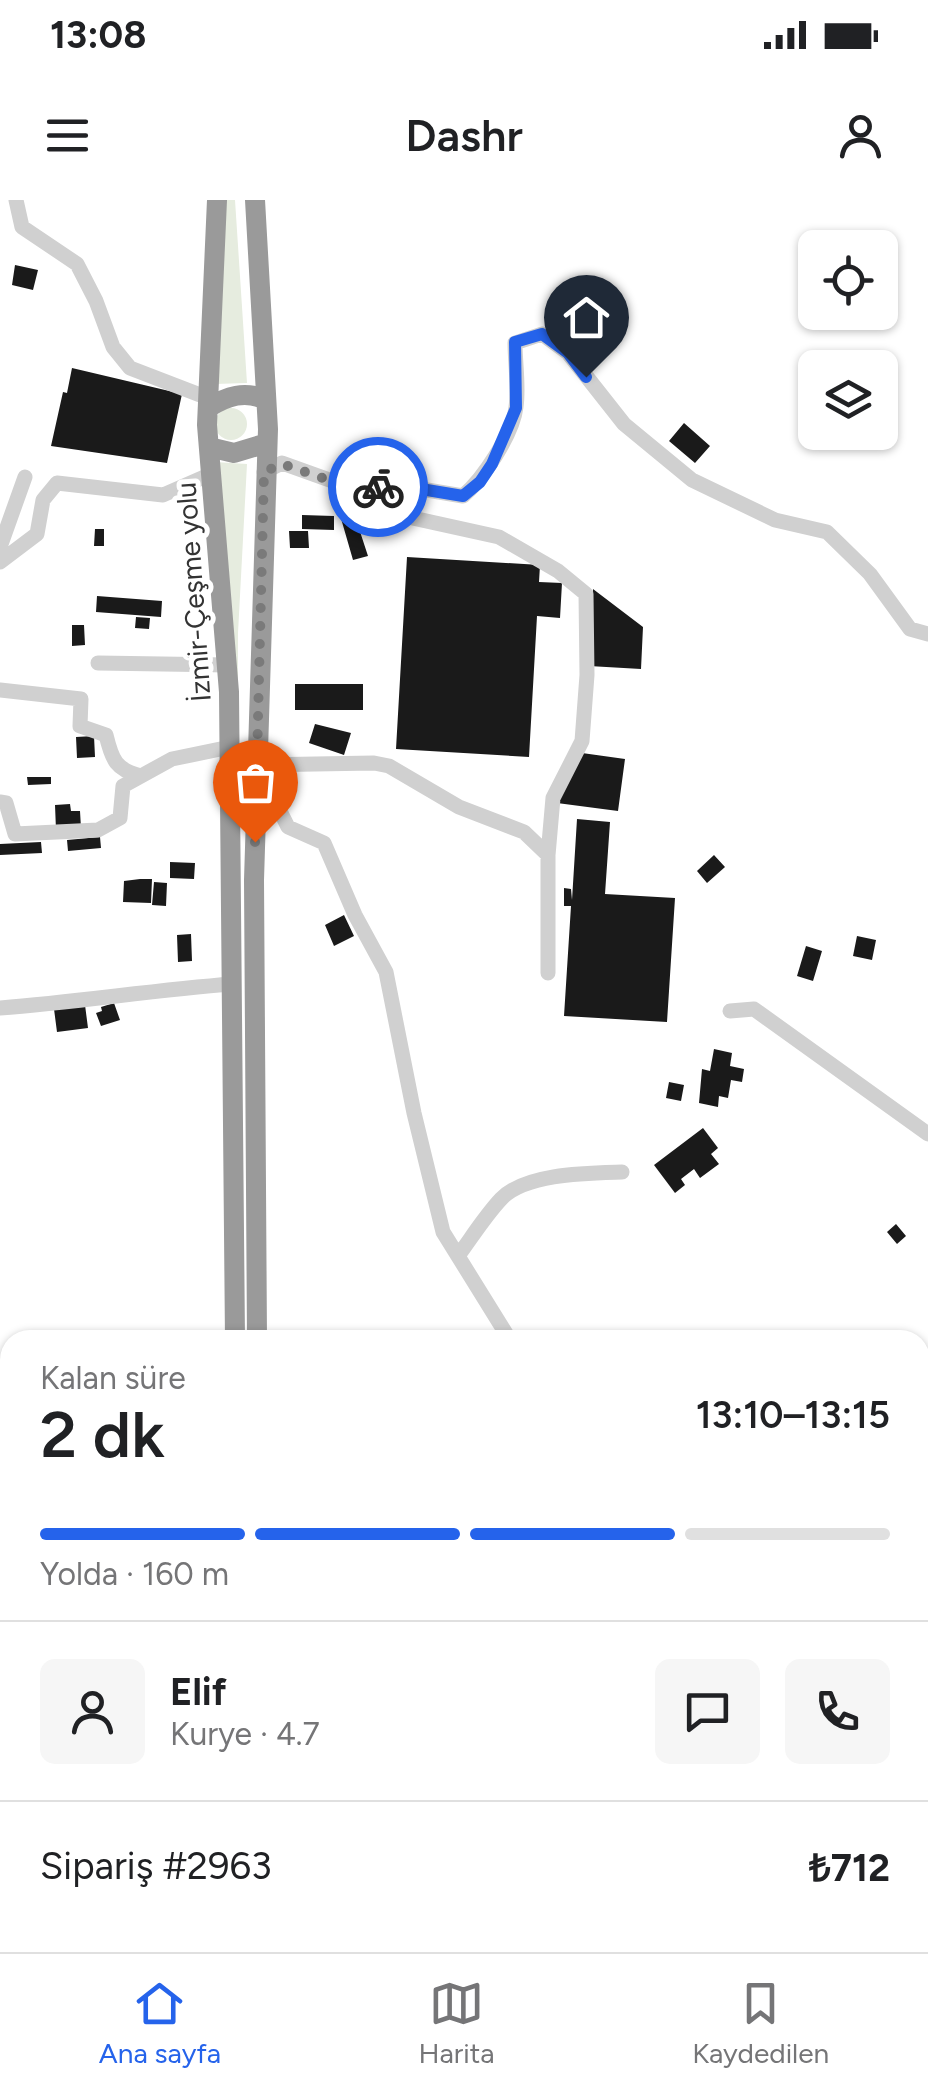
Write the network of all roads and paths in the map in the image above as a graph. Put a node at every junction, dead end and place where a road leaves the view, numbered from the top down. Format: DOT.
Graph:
graph roads {
  1 [pos="16,200"];
  2 [pos="217,200"];
  3 [pos="255,200"];
  4 [pos="266,400"];
  5 [pos="208,403"];
  6 [pos="266,443"];
  7 [pos="209,447"];
  8 [pos="264,472"];
  9 [pos="211,474"];
  10 [pos="25,477"];
  11 [pos="349,487"];
  12 [pos="0,548"];
  13 [pos="0,562"];
  14 [pos="928,634"];
  15 [pos="98,663"];
  16 [pos="227,665"];
  17 [pos="0,690"];
  18 [pos="230,747"];
  19 [pos="257,766"];
  20 [pos="142,776"];
  21 [pos="0,802"];
  22 [pos="548,855"];
  23 [pos="548,974"];
  24 [pos="232,984"];
  25 [pos="0,1008"];
  26 [pos="730,1011"];
  27 [pos="928,1134"];
  28 [pos="622,1172"];
  29 [pos="458,1256"];
  30 [pos="235,1330"];
  31 [pos="258,1330"];
  32 [pos="504,1330"];
  1 -- 5 [label="street"];
  2 -- 5 [label="highway, İzmir-Çeşme yolu"];
  3 -- 4 [label="highway, İzmir-Çeşme yolu"];
  4 -- 5 [label="highway"];
  4 -- 6 [label="highway, İzmir-Çeşme yolu"];
  5 -- 7 [label="highway, İzmir-Çeşme yolu"];
  6 -- 7 [label="highway"];
  6 -- 8 [label="highway, İzmir-Çeşme yolu"];
  7 -- 9 [label="highway, İzmir-Çeşme yolu"];
  8 -- 11 [label="street"];
  8 -- 19 [label="highway, İzmir-Çeşme yolu"];
  9 -- 13 [label="street"];
  9 -- 16 [label="highway, İzmir-Çeşme yolu"];
  10 -- 12 [label="street"];
  11 -- 14 [label="street"];
  11 -- 22 [label="street"];
  15 -- 16 [label="street"];
  16 -- 18 [label="highway, İzmir-Çeşme yolu"];
  17 -- 20 [label="street"];
  18 -- 20 [label="street"];
  18 -- 24 [label="highway, İzmir-Çeşme yolu"];
  19 -- 22 [label="street"];
  19 -- 29 [label="street"];
  19 -- 31 [label="highway, İzmir-Çeşme yolu"];
  20 -- 21 [label="street"];
  22 -- 23 [label="street"];
  24 -- 25 [label="street"];
  24 -- 30 [label="highway, İzmir-Çeşme yolu"];
  26 -- 27 [label="street"];
  28 -- 29 [label="street"];
  29 -- 32 [label="street"];
}
